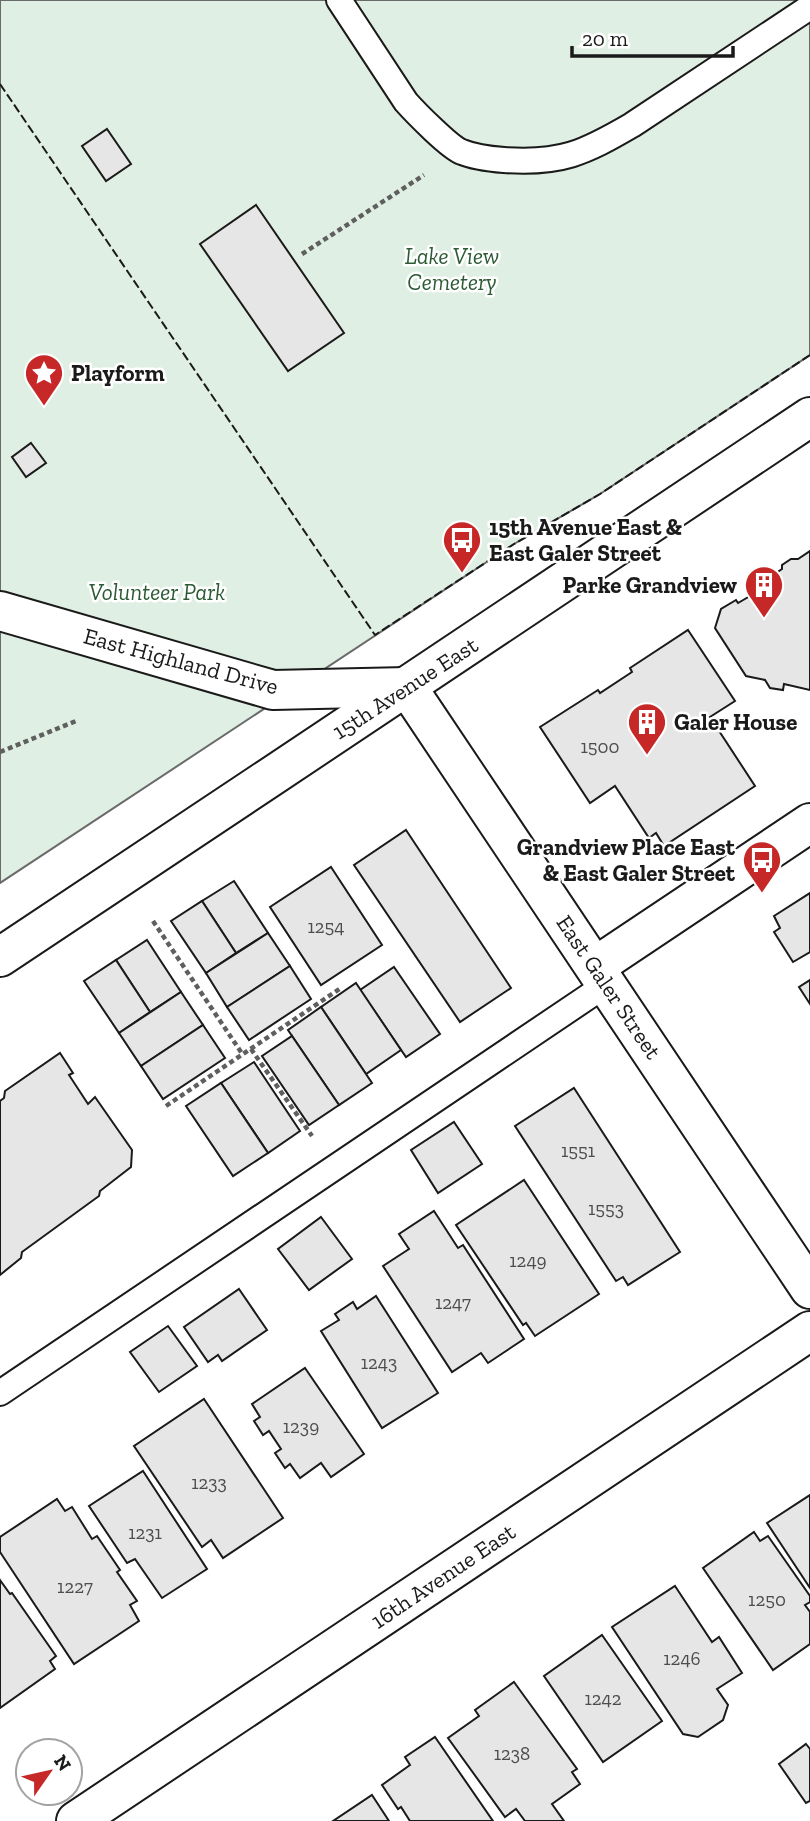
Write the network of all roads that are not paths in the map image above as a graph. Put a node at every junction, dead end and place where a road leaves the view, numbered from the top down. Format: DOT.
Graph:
graph roads {
  1 [pos="339,0"];
  2 [pos="810,7"];
  3 [pos="810,417"];
  4 [pos="0,611"];
  5 [pos="407,687"];
  6 [pos="810,823"];
  7 [pos="0,957"];
  8 [pos="601,975"];
  9 [pos="810,1289"];
  10 [pos="810,1331"];
  11 [pos="0,1393"];
  12 [pos="76,1821"];
  1 -- 2 [label="lane"];
  3 -- 5 [label="street, 15th Avenue East"];
  4 -- 5 [label="street, East Highland Drive"];
  5 -- 7 [label="street, 15th Avenue East"];
  5 -- 8 [label="street, East Galer Street"];
  6 -- 8 [label="street"];
  8 -- 9 [label="street, East Galer Street"];
  8 -- 11 [label="lane"];
  10 -- 12 [label="street, 16th Avenue East"];
}
